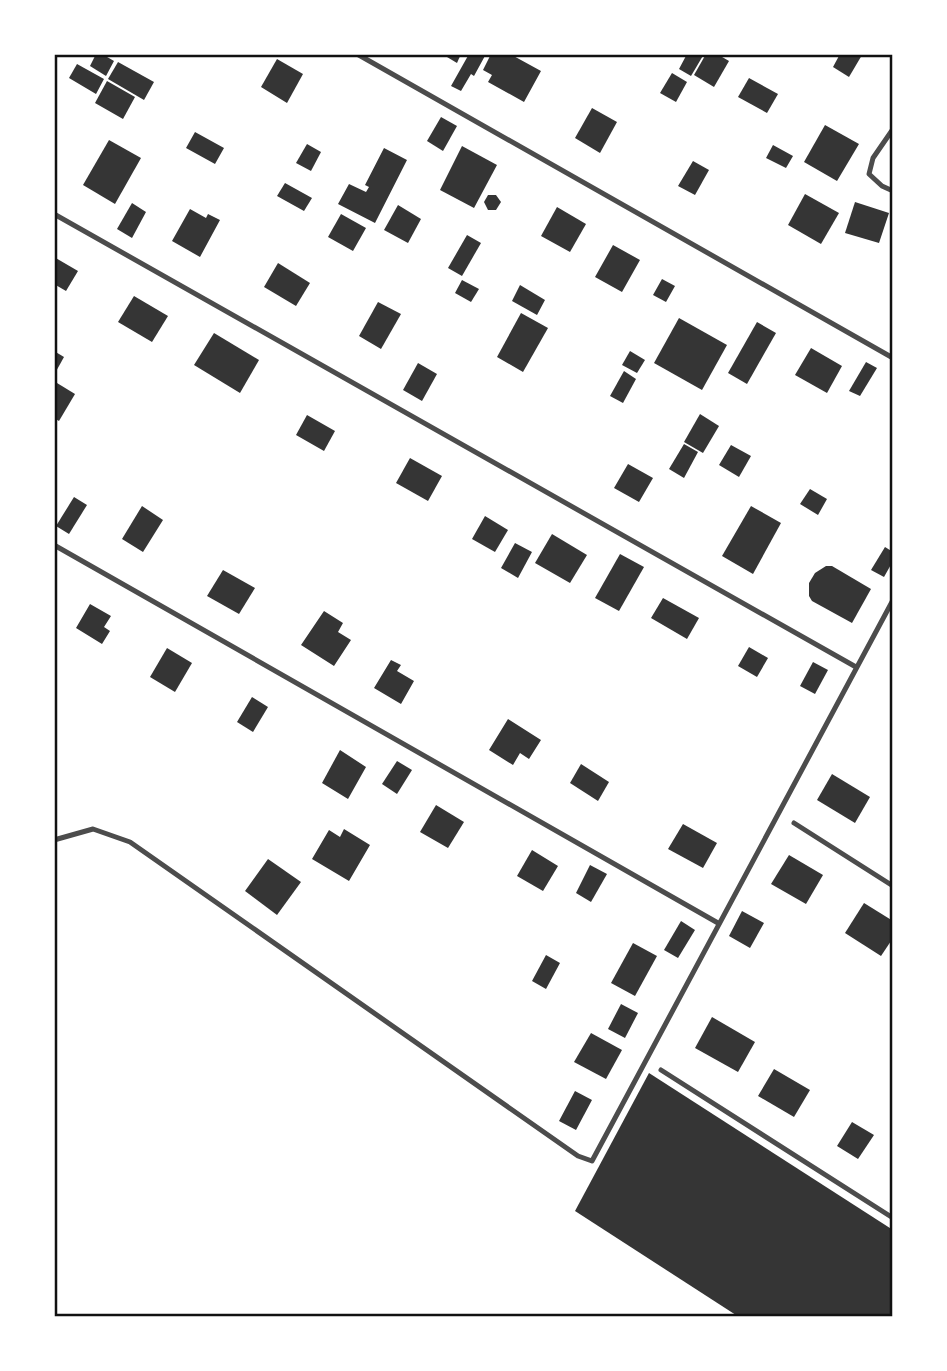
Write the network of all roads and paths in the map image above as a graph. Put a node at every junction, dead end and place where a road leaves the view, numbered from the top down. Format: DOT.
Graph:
graph roads {
  1 [pos="358,54"];
  2 [pos="893,129"];
  3 [pos="893,191"];
  4 [pos="54,214"];
  5 [pos="893,358"];
  6 [pos="54,545"];
  7 [pos="893,600"];
  8 [pos="856,667"];
  9 [pos="794,823"];
  10 [pos="54,840"];
  11 [pos="893,886"];
  12 [pos="718,923"];
  13 [pos="662,1070"];
  14 [pos="893,1218"];
  1 -- 5 [label="lane"];
  2 -- 3 [label="lane"];
  4 -- 8 [label="lane"];
  6 -- 12 [label="lane"];
  7 -- 8 [label="lane"];
  8 -- 12 [label="lane"];
  9 -- 11 [label="lane"];
  10 -- 12 [label="lane"];
  13 -- 14 [label="lane"];
}
